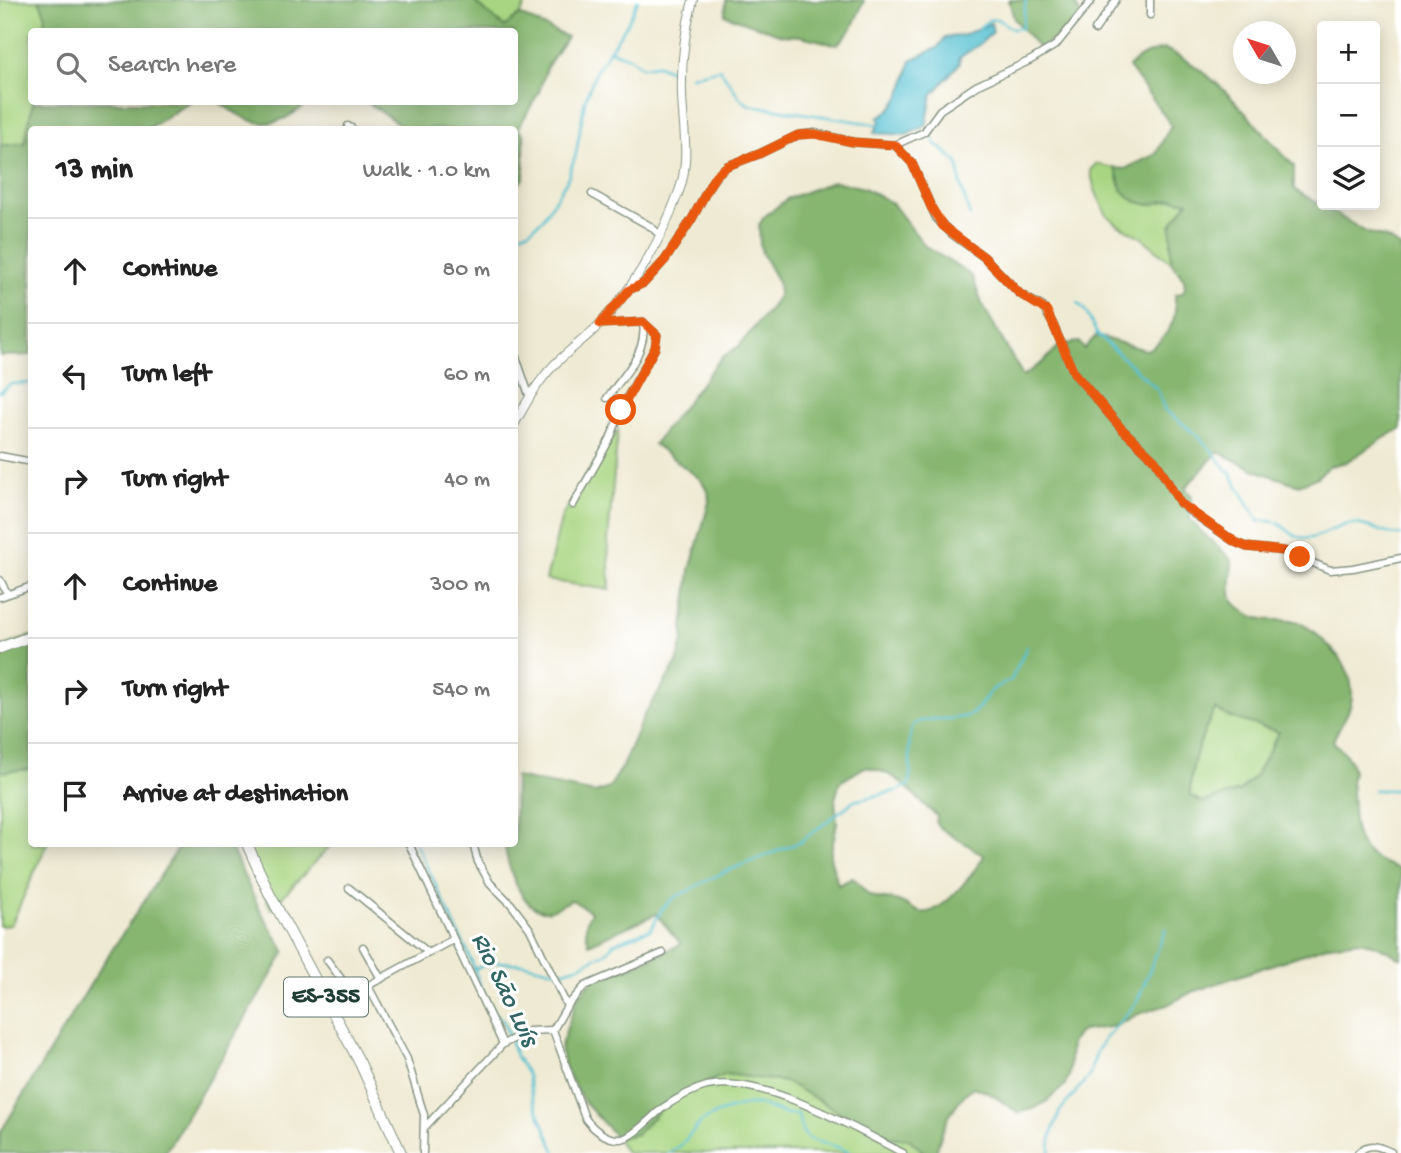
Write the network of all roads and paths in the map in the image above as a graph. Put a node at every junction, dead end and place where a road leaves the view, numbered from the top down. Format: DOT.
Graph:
graph roads {
  1 [pos="693,0"];
  2 [pos="1092,0"];
  3 [pos="1116,0"];
  4 [pos="1150,0"];
  5 [pos="1150,15"];
  6 [pos="1095,30"];
  7 [pos="895,145"];
  8 [pos="592,194"];
  9 [pos="660,235"];
  10 [pos="629,290"];
  11 [pos="643,322"];
  12 [pos="600,324"];
  13 [pos="518,363"];
  14 [pos="529,395"];
  15 [pos="607,398"];
  16 [pos="518,417"];
  17 [pos="0,456"];
  18 [pos="28,460"];
  19 [pos="573,505"];
  20 [pos="1401,558"];
  21 [pos="0,580"];
  22 [pos="28,587"];
  23 [pos="7,593"];
  24 [pos="0,597"];
  25 [pos="28,638"];
  26 [pos="0,648"];
  27 [pos="248,847"];
  28 [pos="410,847"];
  29 [pos="473,847"];
  30 [pos="349,888"];
  31 [pos="452,940"];
  32 [pos="363,947"];
  33 [pos="429,953"];
  34 [pos="663,953"];
  35 [pos="327,960"];
  36 [pos="381,979"];
  37 [pos="368,986"];
  38 [pos="566,1006"];
  39 [pos="554,1030"];
  40 [pos="506,1042"];
  41 [pos="424,1128"];
  42 [pos="1391,1152"];
  43 [pos="401,1153"];
  44 [pos="423,1153"];
  45 [pos="903,1153"];
  46 [pos="1358,1153"];
  1 -- 9 [label="street"];
  2 -- 7 [label="street"];
  3 -- 6 [label="street"];
  4 -- 5 [label="street"];
  7 -- 10 [label="street"];
  7 -- 20 [label="street"];
  8 -- 9 [label="street"];
  9 -- 10 [label="street"];
  10 -- 12 [label="street"];
  11 -- 12 [label="street"];
  11 -- 15 [label="street"];
  11 -- 19 [label="street"];
  12 -- 14 [label="street"];
  13 -- 14 [label="street"];
  14 -- 16 [label="street"];
  17 -- 18 [label="street"];
  21 -- 23 [label="street"];
  22 -- 23 [label="street"];
  23 -- 24 [label="street"];
  25 -- 26 [label="main road"];
  27 -- 43 [label="main road, ES-355"];
  28 -- 31 [label="street"];
  29 -- 38 [label="street"];
  30 -- 33 [label="street"];
  31 -- 33 [label="street"];
  31 -- 40 [label="street"];
  32 -- 36 [label="street"];
  33 -- 36 [label="street"];
  34 -- 38 [label="street"];
  35 -- 37 [label="street"];
  36 -- 37 [label="street"];
  37 -- 41 [label="street"];
  38 -- 39 [label="street"];
  39 -- 40 [label="street"];
  39 -- 45 [label="street"];
  40 -- 41 [label="street"];
  41 -- 44 [label="street"];
  42 -- 46 [label="street"];
}
